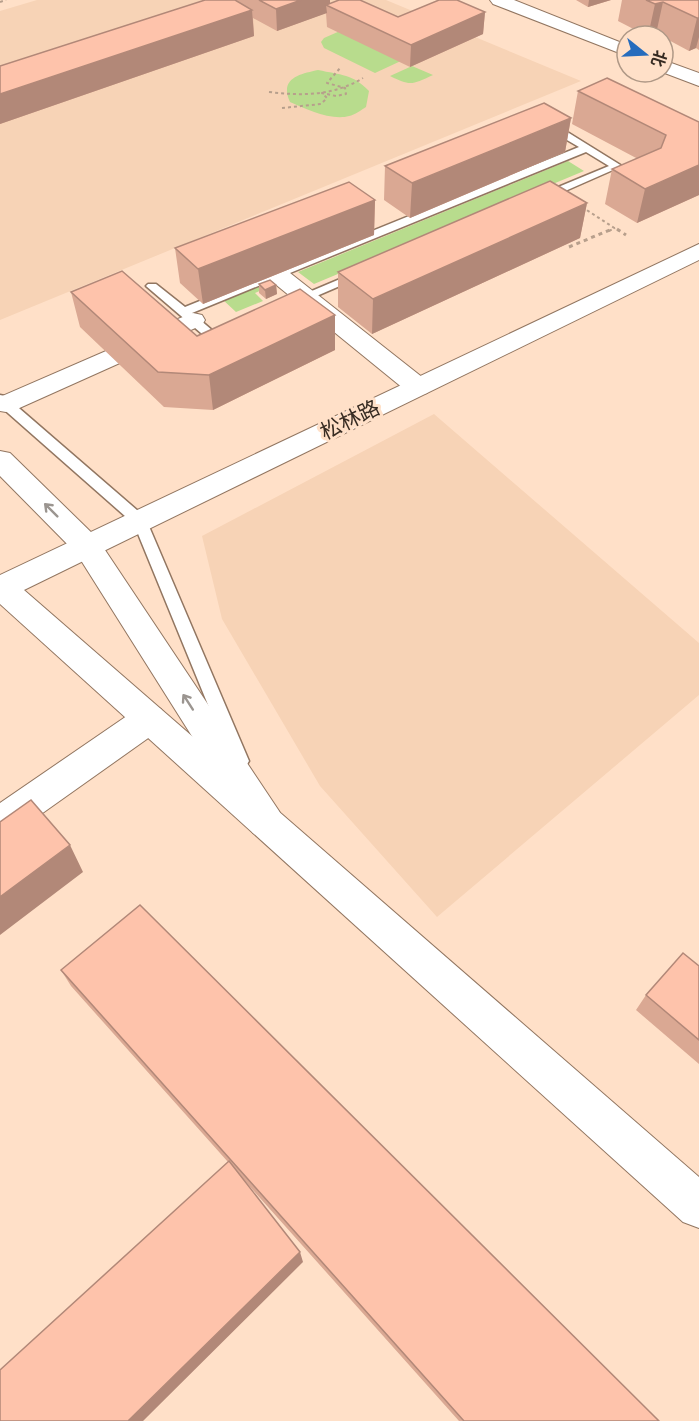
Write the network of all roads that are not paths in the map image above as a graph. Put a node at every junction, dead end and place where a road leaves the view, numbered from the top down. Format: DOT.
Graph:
graph roads {
  1 [pos="499,0"];
  2 [pos="615,46"];
  3 [pos="675,71"];
  4 [pos="699,80"];
  5 [pos="552,127"];
  6 [pos="586,148"];
  7 [pos="556,192"];
  8 [pos="530,202"];
  9 [pos="582,207"];
  10 [pos="699,251"];
  11 [pos="369,270"];
  12 [pos="277,274"];
  13 [pos="152,286"];
  14 [pos="295,301"];
  15 [pos="188,316"];
  16 [pos="233,327"];
  17 [pos="164,333"];
  18 [pos="112,356"];
  19 [pos="418,387"];
  20 [pos="3,401"];
  21 [pos="0,460"];
  22 [pos="140,521"];
  23 [pos="87,546"];
  24 [pos="0,587"];
  25 [pos="149,719"];
  26 [pos="266,822"];
  27 [pos="0,823"];
  28 [pos="699,1206"];
  1 -- 2 [label="street"];
  3 -- 4 [label="street"];
  5 -- 6 [label="lane"];
  6 -- 7 [label="lane"];
  6 -- 12 [label="lane"];
  7 -- 8 [label="lane"];
  7 -- 9 [label="lane"];
  10 -- 19 [label="street, 松林路"];
  11 -- 14 [label="lane"];
  12 -- 14 [label="street"];
  12 -- 15 [label="lane"];
  13 -- 15 [label="lane"];
  14 -- 19 [label="street"];
  15 -- 16 [label="lane"];
  15 -- 17 [label="street"];
  18 -- 20 [label="street"];
  19 -- 22 [label="street, 松林路"];
  20 -- 22 [label="lane"];
  23 -- 21 [label="street, one-way"];
  22 -- 23 [label="street, 松林路"];
  22 -- 26 [label="lane"];
  23 -- 24 [label="street, 松林路"];
  26 -- 23 [label="street, one-way"];
  24 -- 25 [label="street"];
  25 -- 26 [label="street"];
  25 -- 27 [label="street"];
  26 -- 28 [label="street"];
}
